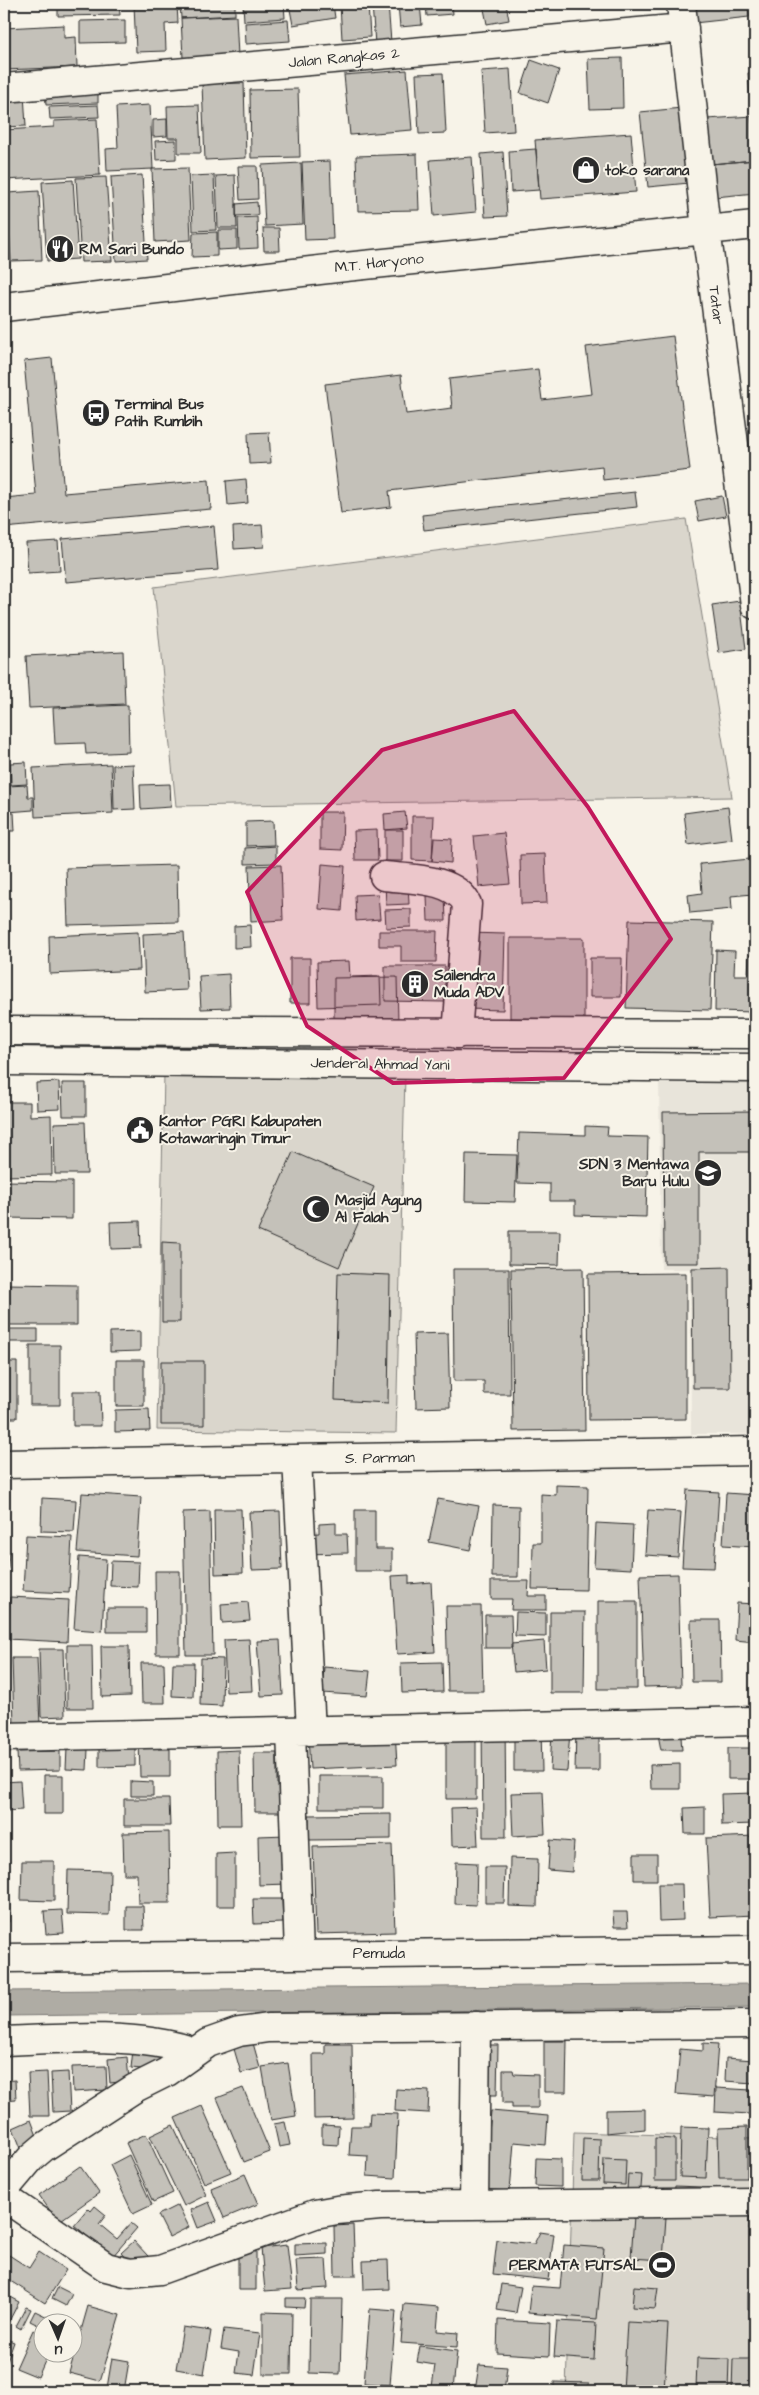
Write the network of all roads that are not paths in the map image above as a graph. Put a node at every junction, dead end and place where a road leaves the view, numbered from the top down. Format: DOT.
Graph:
graph roads {
  1 [pos="682,16"];
  2 [pos="4,88"];
  3 [pos="755,225"];
  4 [pos="706,229"];
  5 [pos="4,307"];
  6 [pos="755,605"];
  7 [pos="384,876"];
  8 [pos="4,1031"];
  9 [pos="456,1034"];
  10 [pos="755,1034"];
  11 [pos="4,1061"];
  12 [pos="755,1068"];
  13 [pos="755,1451"];
  14 [pos="297,1459"];
  15 [pos="4,1464"];
  16 [pos="755,1721"];
  17 [pos="301,1731"];
  18 [pos="4,1737"];
  19 [pos="755,1950"];
  20 [pos="299,1954"];
  21 [pos="4,1958"];
  22 [pos="755,2024"];
  23 [pos="476,2026"];
  24 [pos="4,2041"];
  25 [pos="195,2052"];
  26 [pos="4,2190"];
  27 [pos="4,2197"];
  28 [pos="755,2202"];
  29 [pos="474,2205"];
  1 -- 2 [label="main road, Jalan Rangkas 2"];
  1 -- 4 [label="main road, Tatar"];
  3 -- 4 [label="main road, M.T. Haryono"];
  4 -- 5 [label="main road, M.T. Haryono"];
  4 -- 6 [label="main road, Tatar"];
  7 -- 9 [label="main road"];
  8 -- 9 [label="main road, Jenderal Ahmad Yani"];
  9 -- 10 [label="main road, Jenderal Ahmad Yani"];
  11 -- 12 [label="main road, Jenderal Ahmad Yani"];
  13 -- 14 [label="main road, S. Parman"];
  14 -- 15 [label="main road, S. Parman"];
  14 -- 17 [label="main road"];
  16 -- 17 [label="main road"];
  17 -- 18 [label="main road"];
  17 -- 20 [label="main road"];
  19 -- 20 [label="main road, Pemuda"];
  20 -- 21 [label="main road, Pemuda"];
  22 -- 23 [label="main road"];
  23 -- 25 [label="main road"];
  23 -- 29 [label="main road"];
  24 -- 25 [label="main road"];
  25 -- 26 [label="main road"];
  27 -- 29 [label="main road"];
  28 -- 29 [label="main road"];
}
